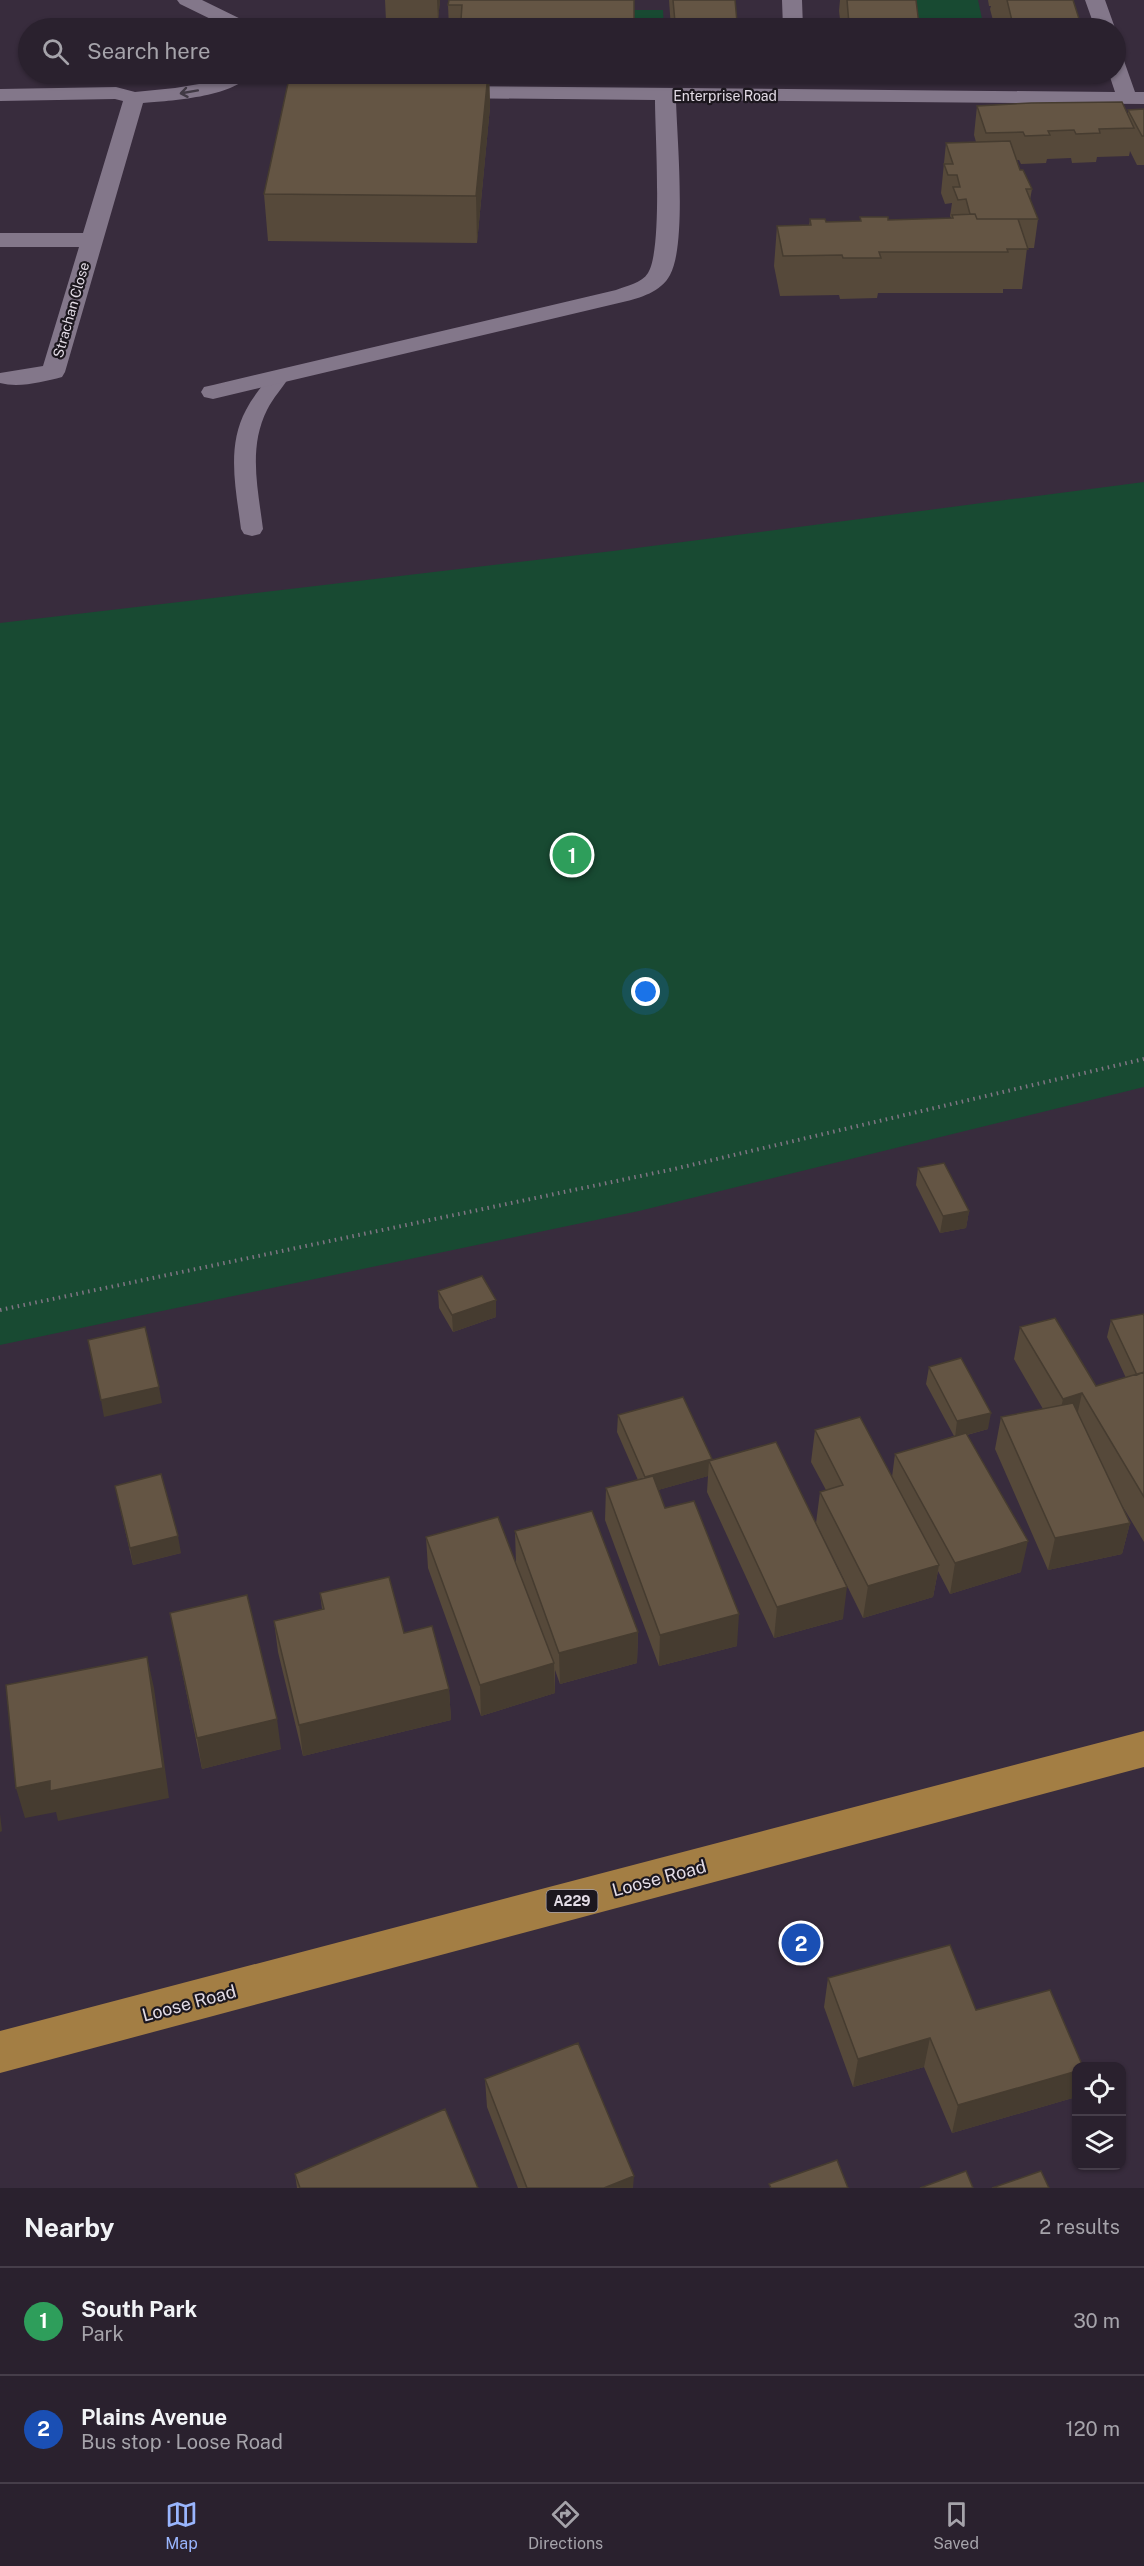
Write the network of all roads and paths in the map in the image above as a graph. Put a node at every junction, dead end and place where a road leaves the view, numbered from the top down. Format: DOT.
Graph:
graph roads {
  1 [pos="187,0"];
  2 [pos="792,0"];
  3 [pos="1095,0"];
  4 [pos="224,18"];
  5 [pos="793,18"];
  6 [pos="1101,18"];
  7 [pos="1126,80"];
  8 [pos="154,84"];
  9 [pos="220,84"];
  10 [pos="795,84"];
  11 [pos="423,90"];
  12 [pos="0,95"];
  13 [pos="665,95"];
  14 [pos="796,96"];
  15 [pos="134,98"];
  16 [pos="1136,98"];
  17 [pos="0,240"];
  18 [pos="92,240"];
  19 [pos="280,376"];
  20 [pos="9,378"];
  21 [pos="213,392"];
  22 [pos="252,530"];
  23 [pos="1144,1059"];
  24 [pos="0,1310"];
  25 [pos="1144,1749"];
  26 [pos="0,2052"];
  1 -- 4 [label="street"];
  2 -- 5 [label="street"];
  3 -- 6 [label="street"];
  7 -- 16 [label="street"];
  8 -- 15 [label="street"];
  9 -- 15 [label="street, one-way"];
  10 -- 14 [label="street"];
  11 -- 13 [label="street, Enterprise Road"];
  12 -- 15 [label="street"];
  13 -- 14 [label="street, Enterprise Road"];
  13 -- 19 [label="street"];
  14 -- 16 [label="street, Enterprise Road"];
  15 -- 18 [label="street, Strachan Close"];
  17 -- 18 [label="street, Strachan Close"];
  18 -- 20 [label="street, Strachan Close"];
  19 -- 21 [label="street"];
  19 -- 22 [label="lane"];
  23 -- 24 [label="path"];
  25 -- 26 [label="highway, Loose Road / A229"];
}
